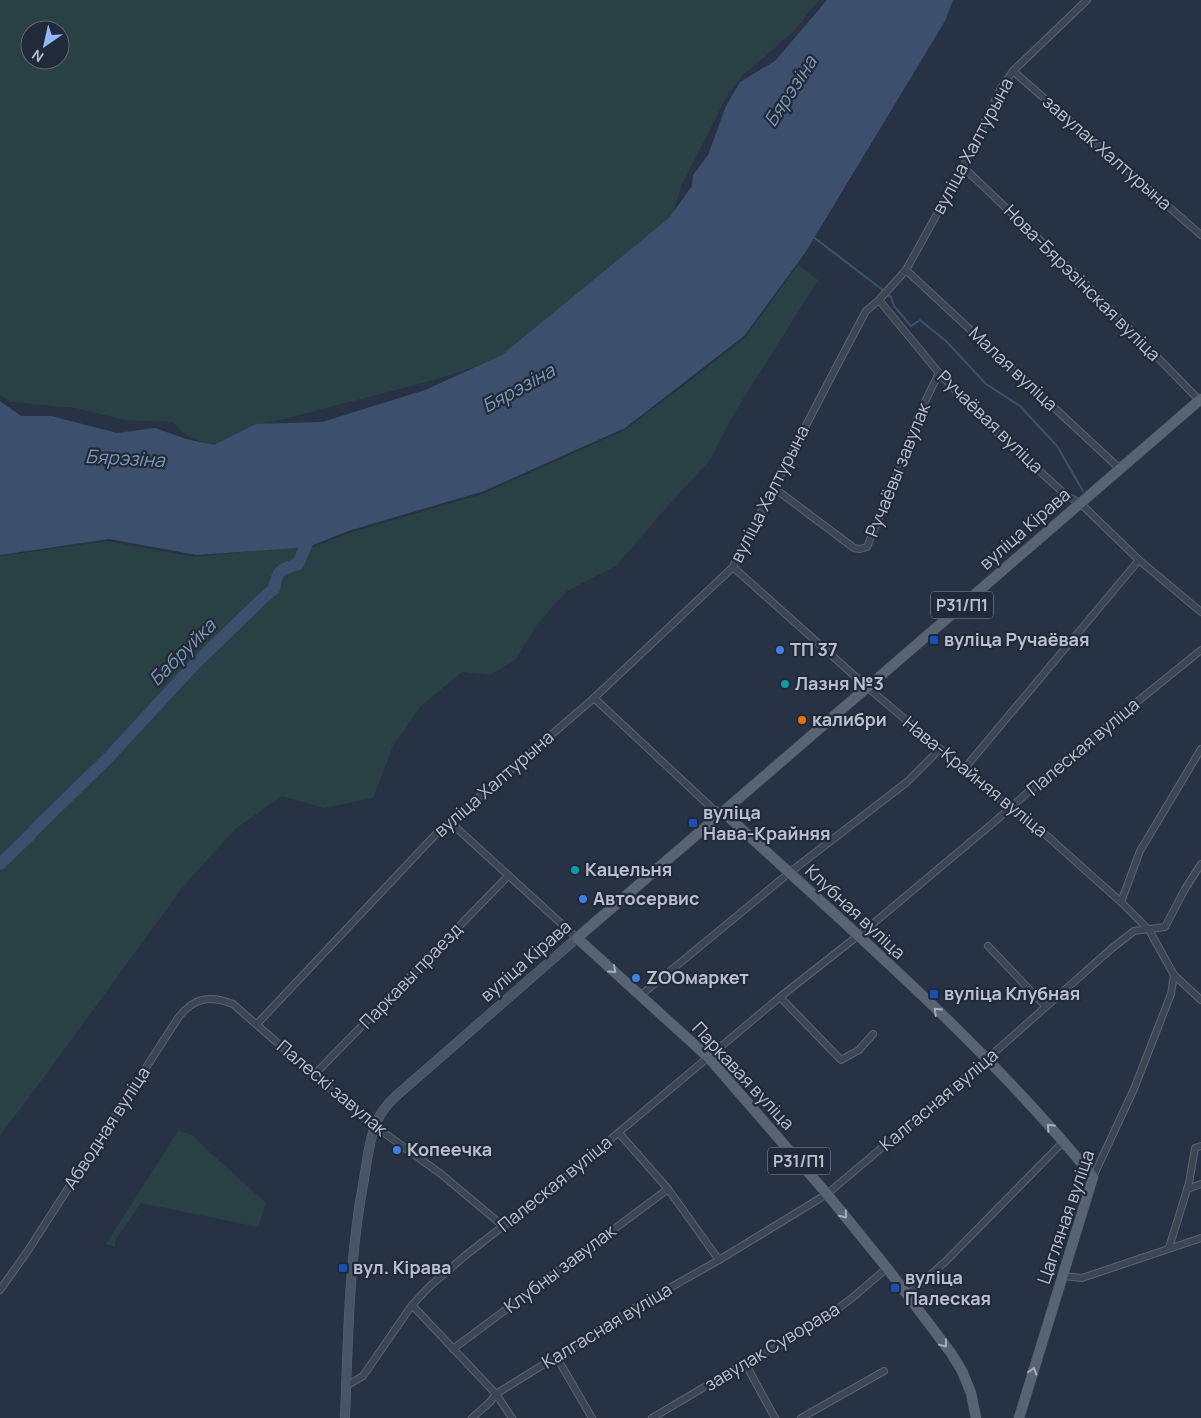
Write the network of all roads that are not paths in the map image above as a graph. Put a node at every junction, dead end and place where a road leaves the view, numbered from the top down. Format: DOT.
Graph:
graph roads {
  1 [pos="1087,0"];
  2 [pos="1013,71"];
  3 [pos="963,166"];
  4 [pos="1201,235"];
  5 [pos="906,270"];
  6 [pos="881,298"];
  7 [pos="939,372"];
  8 [pos="1200,399"];
  9 [pos="1119,468"];
  10 [pos="774,488"];
  11 [pos="1080,503"];
  12 [pos="1139,560"];
  13 [pos="733,567"];
  14 [pos="1201,612"];
  15 [pos="1201,650"];
  16 [pos="867,687"];
  17 [pos="594,698"];
  18 [pos="940,749"];
  19 [pos="1201,750"];
  20 [pos="964,770"];
  21 [pos="1010,808"];
  22 [pos="723,812"];
  23 [pos="450,822"];
  24 [pos="1201,864"];
  25 [pos="789,873"];
  26 [pos="508,876"];
  27 [pos="1121,902"];
  28 [pos="1149,930"];
  29 [pos="858,935"];
  30 [pos="577,938"];
  31 [pos="988,946"];
  32 [pos="1174,975"];
  33 [pos="641,995"];
  34 [pos="780,997"];
  35 [pos="1201,1000"];
  36 [pos="233,1004"];
  37 [pos="1046,1008"];
  38 [pos="257,1024"];
  39 [pos="873,1034"];
  40 [pos="708,1057"];
  41 [pos="987,1059"];
  42 [pos="314,1075"];
  43 [pos="375,1126"];
  44 [pos="619,1133"];
  45 [pos="1064,1141"];
  46 [pos="1201,1146"];
  47 [pos="1093,1177"];
  48 [pos="1201,1184"];
  49 [pos="668,1189"];
  50 [pos="1187,1189"];
  51 [pos="827,1194"];
  52 [pos="504,1226"];
  53 [pos="1201,1238"];
  54 [pos="1168,1248"];
  55 [pos="719,1260"];
  56 [pos="887,1268"];
  57 [pos="1062,1276"];
  58 [pos="0,1290"];
  59 [pos="907,1295"];
  60 [pos="412,1305"];
  61 [pos="453,1349"];
  62 [pos="556,1356"];
  63 [pos="745,1363"];
  64 [pos="884,1370"];
  65 [pos="346,1386"];
  66 [pos="496,1394"];
  67 [pos="345,1418"];
  68 [pos="472,1418"];
  69 [pos="512,1418"];
  70 [pos="592,1418"];
  71 [pos="652,1418"];
  72 [pos="775,1418"];
  73 [pos="801,1418"];
  74 [pos="976,1418"];
  75 [pos="1019,1418"];
  1 -- 2 [label="street, вуліца Халтурына"];
  2 -- 3 [label="street, вуліца Халтурына"];
  2 -- 4 [label="street, завулак Халтурына"];
  3 -- 5 [label="street, вуліца Халтурына"];
  3 -- 8 [label="street, Нова-Бярэзінская вуліца"];
  5 -- 6 [label="street, вуліца Халтурына"];
  5 -- 9 [label="street, Малая вуліца"];
  6 -- 7 [label="street, Ручаёвая вуліца"];
  6 -- 10 [label="street, вуліца Халтурына"];
  7 -- 10 [label="street, Ручаёвы завулак"];
  7 -- 11 [label="street, Ручаёвая вуліца"];
  8 -- 9 [label="main road, вуліца Кірава / Р31/П1"];
  9 -- 11 [label="main road, вуліца Кірава / Р31/П1"];
  10 -- 13 [label="street, вуліца Халтурына"];
  11 -- 12 [label="street, Ручаёвая вуліца"];
  11 -- 16 [label="main road, вуліца Кірава / Р31/П1"];
  12 -- 14 [label="street, Ручаёвая вуліца"];
  12 -- 20 [label="street"];
  13 -- 16 [label="street, Нава-Крайняя вуліца"];
  13 -- 17 [label="street, вуліца Халтурына"];
  15 -- 21 [label="street, Палеская вуліца"];
  16 -- 18 [label="street, Нава-Крайняя вуліца"];
  16 -- 22 [label="main road, вуліца Кірава / Р31/П1"];
  17 -- 22 [label="street, Клубная вуліца"];
  17 -- 23 [label="street, вуліца Халтурына"];
  18 -- 20 [label="street, Нава-Крайняя вуліца"];
  18 -- 25 [label="street"];
  19 -- 27 [label="street"];
  20 -- 21 [label="street, Нава-Крайняя вуліца"];
  21 -- 27 [label="street, Нава-Крайняя вуліца"];
  21 -- 29 [label="street, Палеская вуліца"];
  22 -- 25 [label="main road, Клубная вуліца"];
  22 -- 30 [label="main road, вуліца Кірава / Р31/П1"];
  23 -- 26 [label="street, Паркавая вуліца"];
  23 -- 38 [label="street, вуліца Халтурына"];
  24 -- 28 [label="street"];
  25 -- 29 [label="main road, Клубная вуліца"];
  25 -- 33 [label="street"];
  26 -- 30 [label="street, Паркавая вуліца"];
  26 -- 42 [label="street, Паркавы праезд"];
  27 -- 28 [label="street, Нава-Крайняя вуліца"];
  28 -- 32 [label="street, Нава-Крайняя вуліца"];
  28 -- 37 [label="street, Калгасная вуліца"];
  29 -- 34 [label="street, Палеская вуліца"];
  41 -- 29 [label="main road, Клубная вуліца, one-way"];
  30 -- 33 [label="main road, Паркавая вуліца / Р31/П1, one-way"];
  30 -- 43 [label="main road, вуліца Кірава"];
  31 -- 37 [label="street"];
  32 -- 35 [label="street, Нава-Крайняя вуліца"];
  32 -- 47 [label="street, Цагляная вуліца"];
  33 -- 40 [label="main road, Паркавая вуліца / Р31/П1"];
  34 -- 39 [label="street"];
  34 -- 40 [label="street, Палеская вуліца"];
  36 -- 38 [label="street, Палескі завулак"];
  36 -- 58 [label="street, Абводная вуліца"];
  37 -- 41 [label="street, Калгасная вуліца"];
  38 -- 42 [label="street, Палескі завулак"];
  40 -- 44 [label="street, Палеская вуліца"];
  40 -- 51 [label="main road, Паркавая вуліца / Р31/П1"];
  45 -- 41 [label="main road, Клубная вуліца, one-way"];
  41 -- 51 [label="street, Калгасная вуліца"];
  42 -- 43 [label="street, Палескі завулак"];
  43 -- 52 [label="street, Палескі завулак"];
  43 -- 65 [label="main road, вуліца Кірава"];
  44 -- 49 [label="street"];
  44 -- 52 [label="street, Палеская вуліца"];
  45 -- 47 [label="main road, Клубная вуліца"];
  45 -- 59 [label="street"];
  46 -- 50 [label="street"];
  47 -- 57 [label="main road, Цагляная вуліца"];
  48 -- 50 [label="street"];
  49 -- 55 [label="street"];
  49 -- 61 [label="street, Клубны завулак"];
  50 -- 54 [label="street"];
  51 -- 55 [label="street, Калгасная вуліца"];
  51 -- 56 [label="main road, Паркавая вуліца / Р31/П1, one-way"];
  52 -- 60 [label="street, Палеская вуліца"];
  53 -- 54 [label="street"];
  54 -- 57 [label="street"];
  55 -- 62 [label="street, Калгасная вуліца"];
  56 -- 59 [label="main road, Паркавая вуліца / Р31/П1"];
  56 -- 63 [label="street, завулак Суворава"];
  75 -- 57 [label="main road, Цагляная вуліца, one-way"];
  59 -- 74 [label="main road, Паркавая вуліца / Р31/П1, one-way"];
  60 -- 61 [label="street"];
  60 -- 65 [label="street, Палеская вуліца"];
  61 -- 66 [label="street"];
  62 -- 66 [label="street, Калгасная вуліца"];
  62 -- 70 [label="street"];
  63 -- 71 [label="street, завулак Суворава"];
  63 -- 72 [label="street"];
  64 -- 73 [label="street"];
  65 -- 67 [label="main road, вуліца Кірава"];
  66 -- 68 [label="street, Калгасная вуліца"];
  66 -- 69 [label="street"];
}
